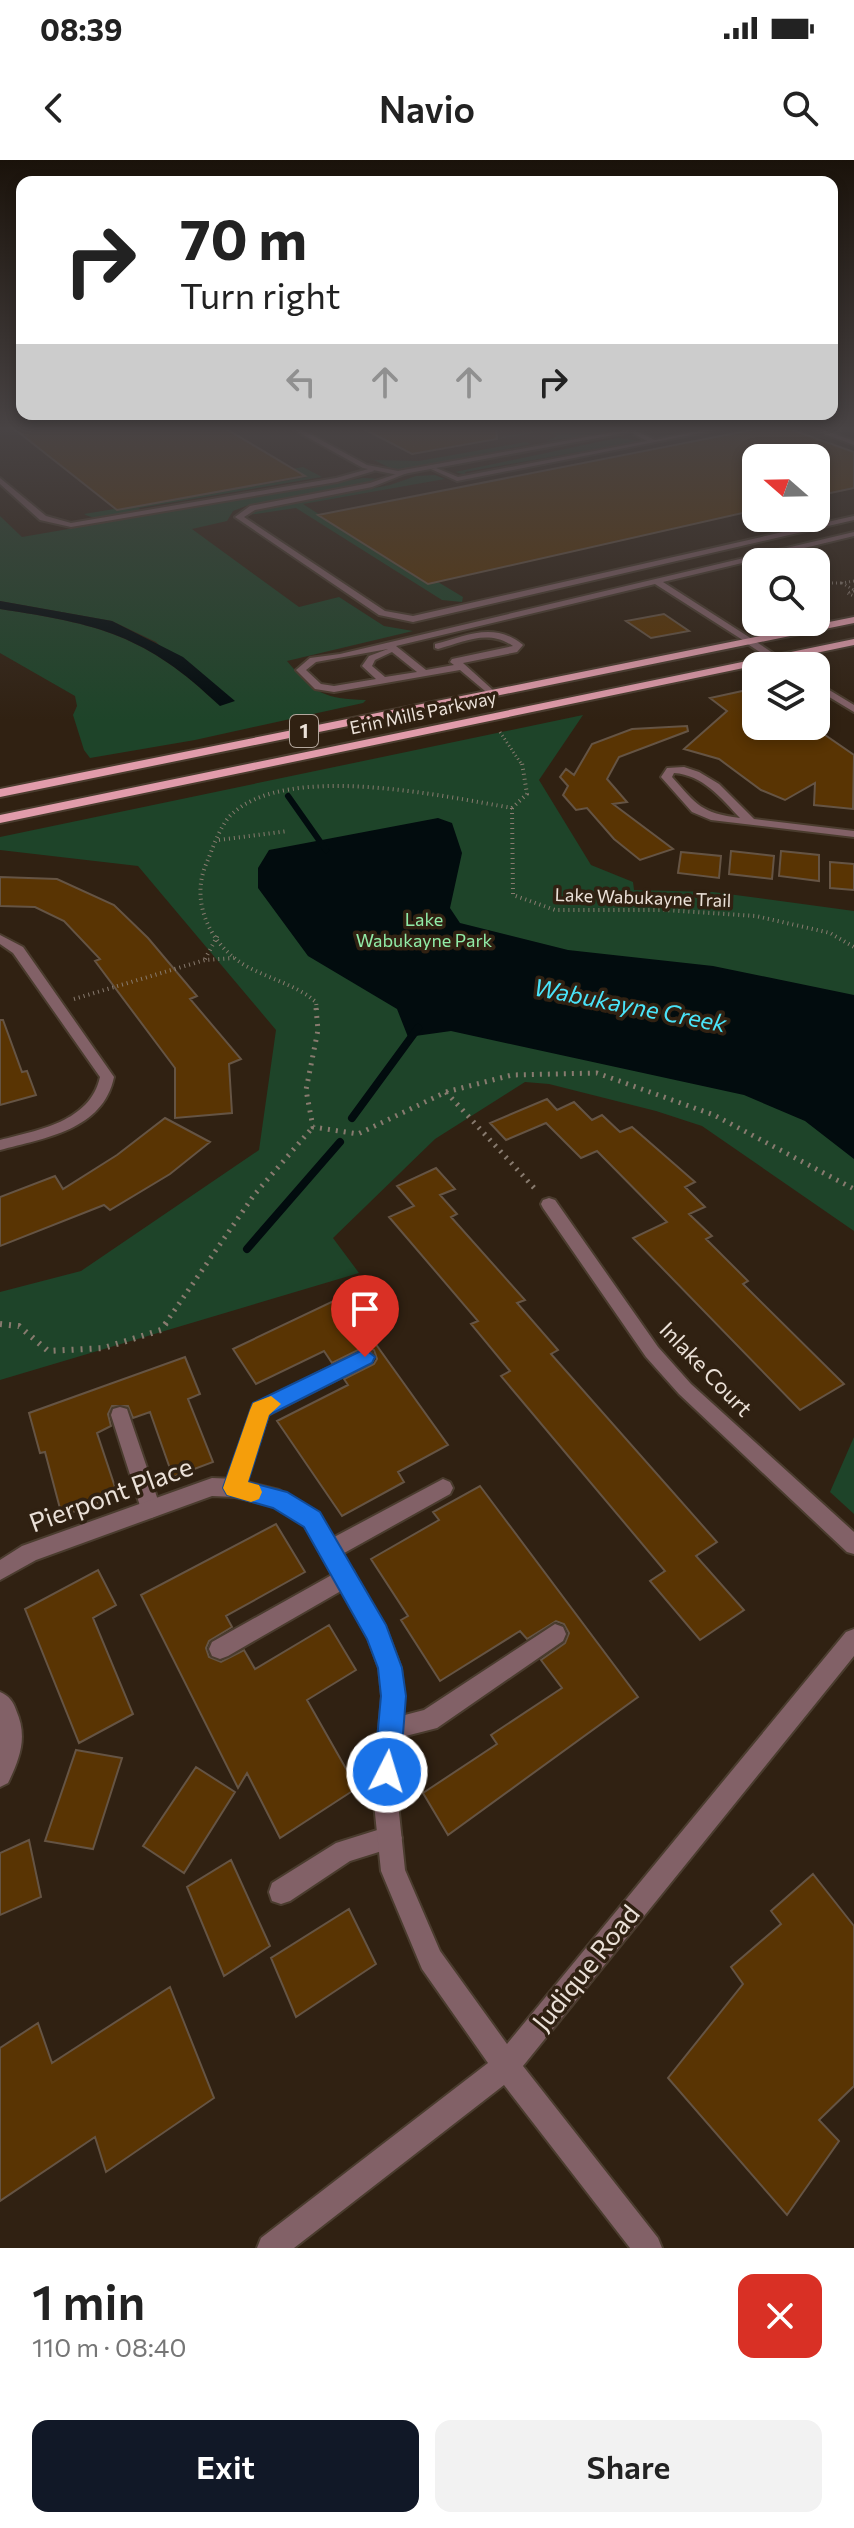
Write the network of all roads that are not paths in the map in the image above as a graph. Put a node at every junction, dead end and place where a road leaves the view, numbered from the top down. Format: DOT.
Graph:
graph roads {
  1 [pos="250,524"];
  2 [pos="826,524"];
  3 [pos="854,534"];
  4 [pos="657,582"];
  5 [pos="854,620"];
  6 [pos="424,637"];
  7 [pos="749,641"];
  8 [pos="854,642"];
  9 [pos="438,646"];
  10 [pos="392,647"];
  11 [pos="766,652"];
  12 [pos="805,652"];
  13 [pos="323,658"];
  14 [pos="473,658"];
  15 [pos="458,664"];
  16 [pos="742,665"];
  17 [pos="483,667"];
  18 [pos="425,674"];
  19 [pos="385,682"];
  20 [pos="491,693"];
  21 [pos="830,694"];
  22 [pos="854,709"];
  23 [pos="0,793"];
  24 [pos="0,819"];
  25 [pos="750,821"];
  26 [pos="854,834"];
  27 [pos="0,939"];
  28 [pos="0,1145"];
  29 [pos="549,1204"];
  30 [pos="365,1357"];
  31 [pos="120,1415"];
  32 [pos="235,1488"];
  33 [pos="443,1488"];
  34 [pos="151,1509"];
  35 [pos="854,1545"];
  36 [pos="330,1550"];
  37 [pos="0,1571"];
  38 [pos="346,1577"];
  39 [pos="555,1634"];
  40 [pos="854,1639"];
  41 [pos="220,1649"];
  42 [pos="0,1703"];
  43 [pos="390,1729"];
  44 [pos="0,1775"];
  45 [pos="390,1838"];
  46 [pos="281,1892"];
  47 [pos="506,2066"];
  48 [pos="271,2248"];
  49 [pos="648,2248"];
  1 -- 2 [label="street"];
  3 -- 4 [label="street"];
  4 -- 6 [label="street"];
  4 -- 7 [label="street"];
  5 -- 7 [label="main road, Erin Mills Parkway / 1"];
  6 -- 9 [label="street"];
  6 -- 10 [label="street"];
  6 -- 13 [label="street"];
  7 -- 11 [label="street"];
  7 -- 20 [label="main road, Erin Mills Parkway / 1"];
  8 -- 12 [label="main road, Erin Mills Parkway / 1"];
  9 -- 14 [label="street"];
  9 -- 15 [label="street"];
  10 -- 13 [label="street"];
  10 -- 18 [label="street"];
  10 -- 19 [label="street"];
  13 -- 19 [label="street"];
  14 -- 15 [label="street"];
  14 -- 17 [label="street"];
  15 -- 18 [label="street"];
  15 -- 20 [label="street"];
  16 -- 24 [label="main road, Erin Mills Parkway / 1"];
  18 -- 19 [label="street"];
  20 -- 23 [label="main road, Erin Mills Parkway / 1"];
  21 -- 22 [label="street"];
  25 -- 25 [label="street"];
  25 -- 26 [label="street"];
  27 -- 28 [label="street"];
  29 -- 35 [label="street, Inlake Court"];
  30 -- 32 [label="street"];
  31 -- 34 [label="street"];
  32 -- 34 [label="street, Pierpont Place"];
  32 -- 36 [label="street, Pierpont Place"];
  33 -- 36 [label="street"];
  34 -- 37 [label="street, Pierpont Place"];
  36 -- 38 [label="street, Pierpont Place"];
  38 -- 41 [label="street"];
  38 -- 43 [label="street, Pierpont Place"];
  39 -- 43 [label="street"];
  40 -- 47 [label="street, Judique Road"];
  42 -- 44 [label="street"];
  43 -- 45 [label="street, Pierpont Place"];
  45 -- 46 [label="street"];
  45 -- 47 [label="street, Pierpont Place"];
  47 -- 48 [label="street, Judique Road"];
  47 -- 49 [label="street, Pierpont Place"];
}
